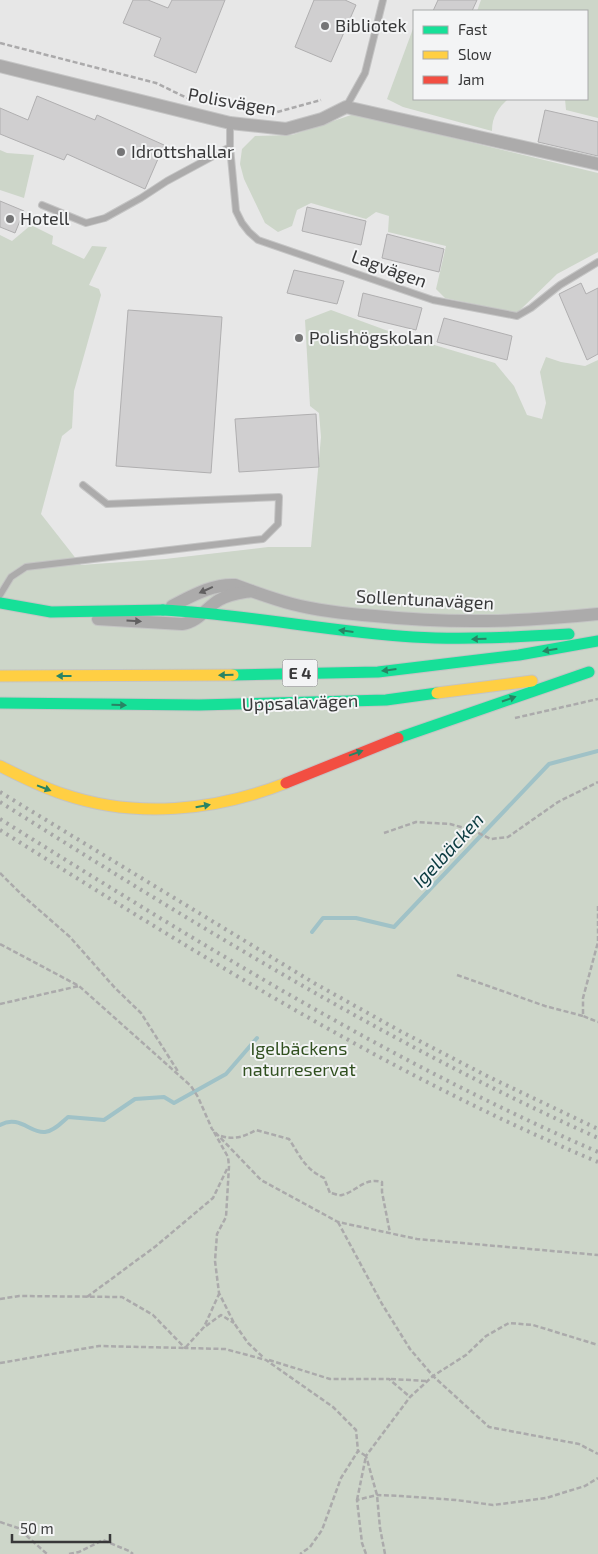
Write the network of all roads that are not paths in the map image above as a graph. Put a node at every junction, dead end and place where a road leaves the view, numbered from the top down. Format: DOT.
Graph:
graph roads {
  1 [pos="383,0"];
  2 [pos="0,66"];
  3 [pos="346,107"];
  4 [pos="230,123"];
  5 [pos="230,147"];
  6 [pos="598,164"];
  7 [pos="42,206"];
  8 [pos="598,262"];
  9 [pos="83,485"];
  10 [pos="252,591"];
  11 [pos="0,595"];
  12 [pos="0,602"];
  13 [pos="163,610"];
  14 [pos="51,612"];
  15 [pos="205,612"];
  16 [pos="598,614"];
  17 [pos="598,633"];
  18 [pos="598,641"];
  19 [pos="594,671"];
  20 [pos="0,676"];
  21 [pos="0,703"];
  22 [pos="0,766"];
  1 -- 3 [label="lane"];
  2 -- 4 [label="street, Polisvägen"];
  3 -- 4 [label="street, Polisvägen"];
  3 -- 6 [label="street"];
  4 -- 5 [label="lane, Lagvägen"];
  5 -- 7 [label="lane"];
  5 -- 8 [label="lane, Lagvägen"];
  9 -- 11 [label="lane"];
  10 -- 13 [label="street, Sollentunavägen, one-way"];
  10 -- 15 [label="street, Sollentunavägen"];
  10 -- 16 [label="street, Sollentunavägen"];
  12 -- 14 [label="main road, Sollentunavägen"];
  13 -- 14 [label="main road, Sollentunavägen"];
  13 -- 15 [label="main road"];
  14 -- 15 [label="street, Sollentunavägen, one-way"];
  17 -- 15 [label="main road, one-way"];
  18 -- 20 [label="main road, Uppsalavägen / E 4, one-way"];
  21 -- 19 [label="main road, Uppsalavägen / E 4, one-way"];
  22 -- 19 [label="main road, one-way"];
}
